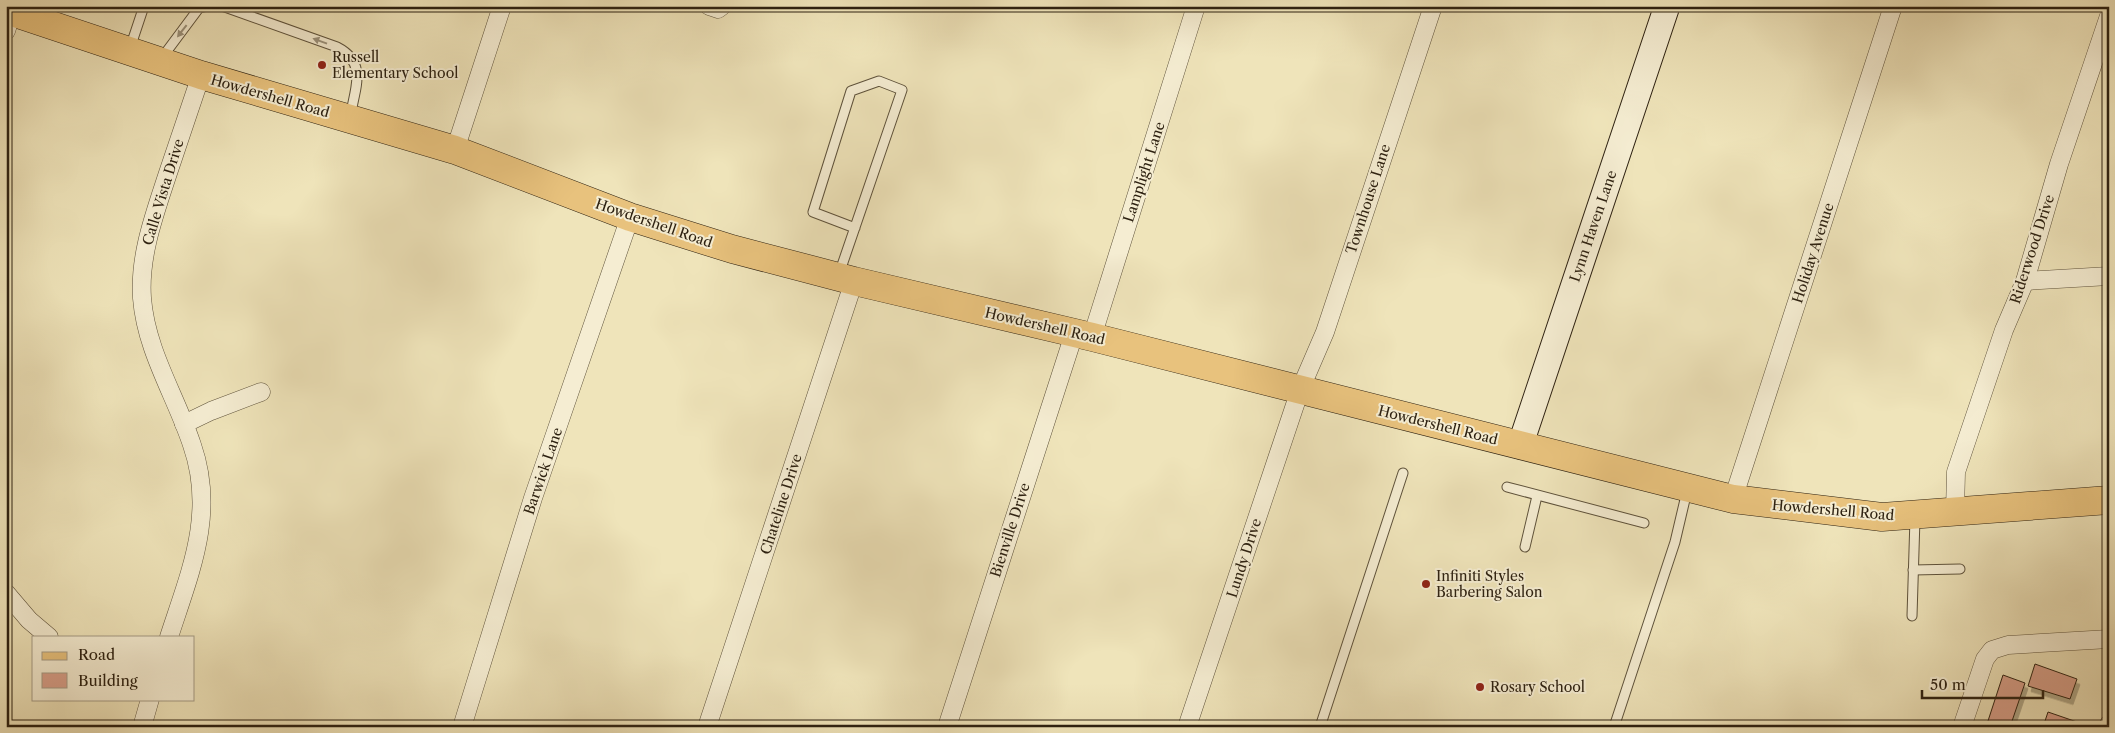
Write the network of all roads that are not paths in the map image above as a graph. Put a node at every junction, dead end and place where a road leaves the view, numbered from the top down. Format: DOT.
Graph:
graph roads {
  1 [pos="144,6"];
  2 [pos="222,6"];
  3 [pos="502,6"];
  4 [pos="1196,6"];
  5 [pos="1433,6"];
  6 [pos="1667,6"];
  7 [pos="1893,6"];
  8 [pos="202,7"];
  9 [pos="2109,16"];
  10 [pos="8,18"];
  11 [pos="129,50"];
  12 [pos="159,61"];
  13 [pos="201,76"];
  14 [pos="350,119"];
  15 [pos="455,150"];
  16 [pos="630,217"];
  17 [pos="855,228"];
  18 [pos="2109,276"];
  19 [pos="846,279"];
  20 [pos="2025,281"];
  21 [pos="1083,335"];
  22 [pos="1300,390"];
  23 [pos="262,392"];
  24 [pos="184,424"];
  25 [pos="1520,446"];
  26 [pos="1403,473"];
  27 [pos="1507,487"];
  28 [pos="1688,488"];
  29 [pos="1537,496"];
  30 [pos="1733,499"];
  31 [pos="2109,500"];
  32 [pos="1956,511"];
  33 [pos="1915,515"];
  34 [pos="1644,523"];
  35 [pos="1525,547"];
  36 [pos="1960,569"];
  37 [pos="1913,570"];
  38 [pos="6,593"];
  39 [pos="1912,616"];
  40 [pos="49,636"];
  41 [pos="169,636"];
  42 [pos="2109,639"];
  43 [pos="150,700"];
  44 [pos="142,727"];
  45 [pos="462,727"];
  46 [pos="707,727"];
  47 [pos="947,727"];
  48 [pos="1187,727"];
  49 [pos="1320,727"];
  50 [pos="1614,727"];
  51 [pos="1962,727"];
  1 -- 11 [label="lane"];
  14 -- 2 [label="lane, one-way"];
  3 -- 15 [label="street"];
  4 -- 21 [label="street, Lamplight Lane"];
  5 -- 22 [label="street, Townhouse Lane"];
  6 -- 25 [label="street, Lynn Haven Lane"];
  7 -- 30 [label="street, Holiday Avenue"];
  8 -- 12 [label="lane, one-way"];
  9 -- 20 [label="street, Riderwood Drive"];
  10 -- 11 [label="main road, Howdershell Road"];
  11 -- 12 [label="main road, Howdershell Road"];
  12 -- 13 [label="main road, Howdershell Road"];
  13 -- 14 [label="main road, Howdershell Road"];
  13 -- 24 [label="street, Calle Vista Drive"];
  14 -- 15 [label="main road, Howdershell Road"];
  15 -- 16 [label="main road, Howdershell Road"];
  16 -- 19 [label="main road, Howdershell Road"];
  16 -- 45 [label="street, Barwick Lane"];
  17 -- 17 [label="lane"];
  17 -- 19 [label="lane"];
  18 -- 20 [label="street"];
  19 -- 21 [label="main road, Howdershell Road"];
  19 -- 46 [label="street, Chateline Drive"];
  20 -- 32 [label="street, Riderwood Drive"];
  21 -- 22 [label="main road, Howdershell Road"];
  21 -- 47 [label="street, Bienville Drive"];
  22 -- 25 [label="main road, Howdershell Road"];
  22 -- 48 [label="street, Lundy Drive"];
  23 -- 24 [label="street"];
  24 -- 41 [label="street, Calle Vista Drive"];
  25 -- 28 [label="main road, Howdershell Road"];
  26 -- 49 [label="lane"];
  27 -- 29 [label="lane"];
  28 -- 30 [label="main road, Howdershell Road"];
  28 -- 50 [label="lane"];
  29 -- 34 [label="lane"];
  29 -- 35 [label="lane"];
  30 -- 33 [label="main road, Howdershell Road"];
  31 -- 32 [label="main road, Howdershell Road"];
  32 -- 33 [label="main road, Howdershell Road"];
  33 -- 37 [label="lane"];
  36 -- 37 [label="lane"];
  37 -- 39 [label="lane"];
  38 -- 40 [label="street"];
  42 -- 51 [label="street"];
  43 -- 44 [label="street"];
}
